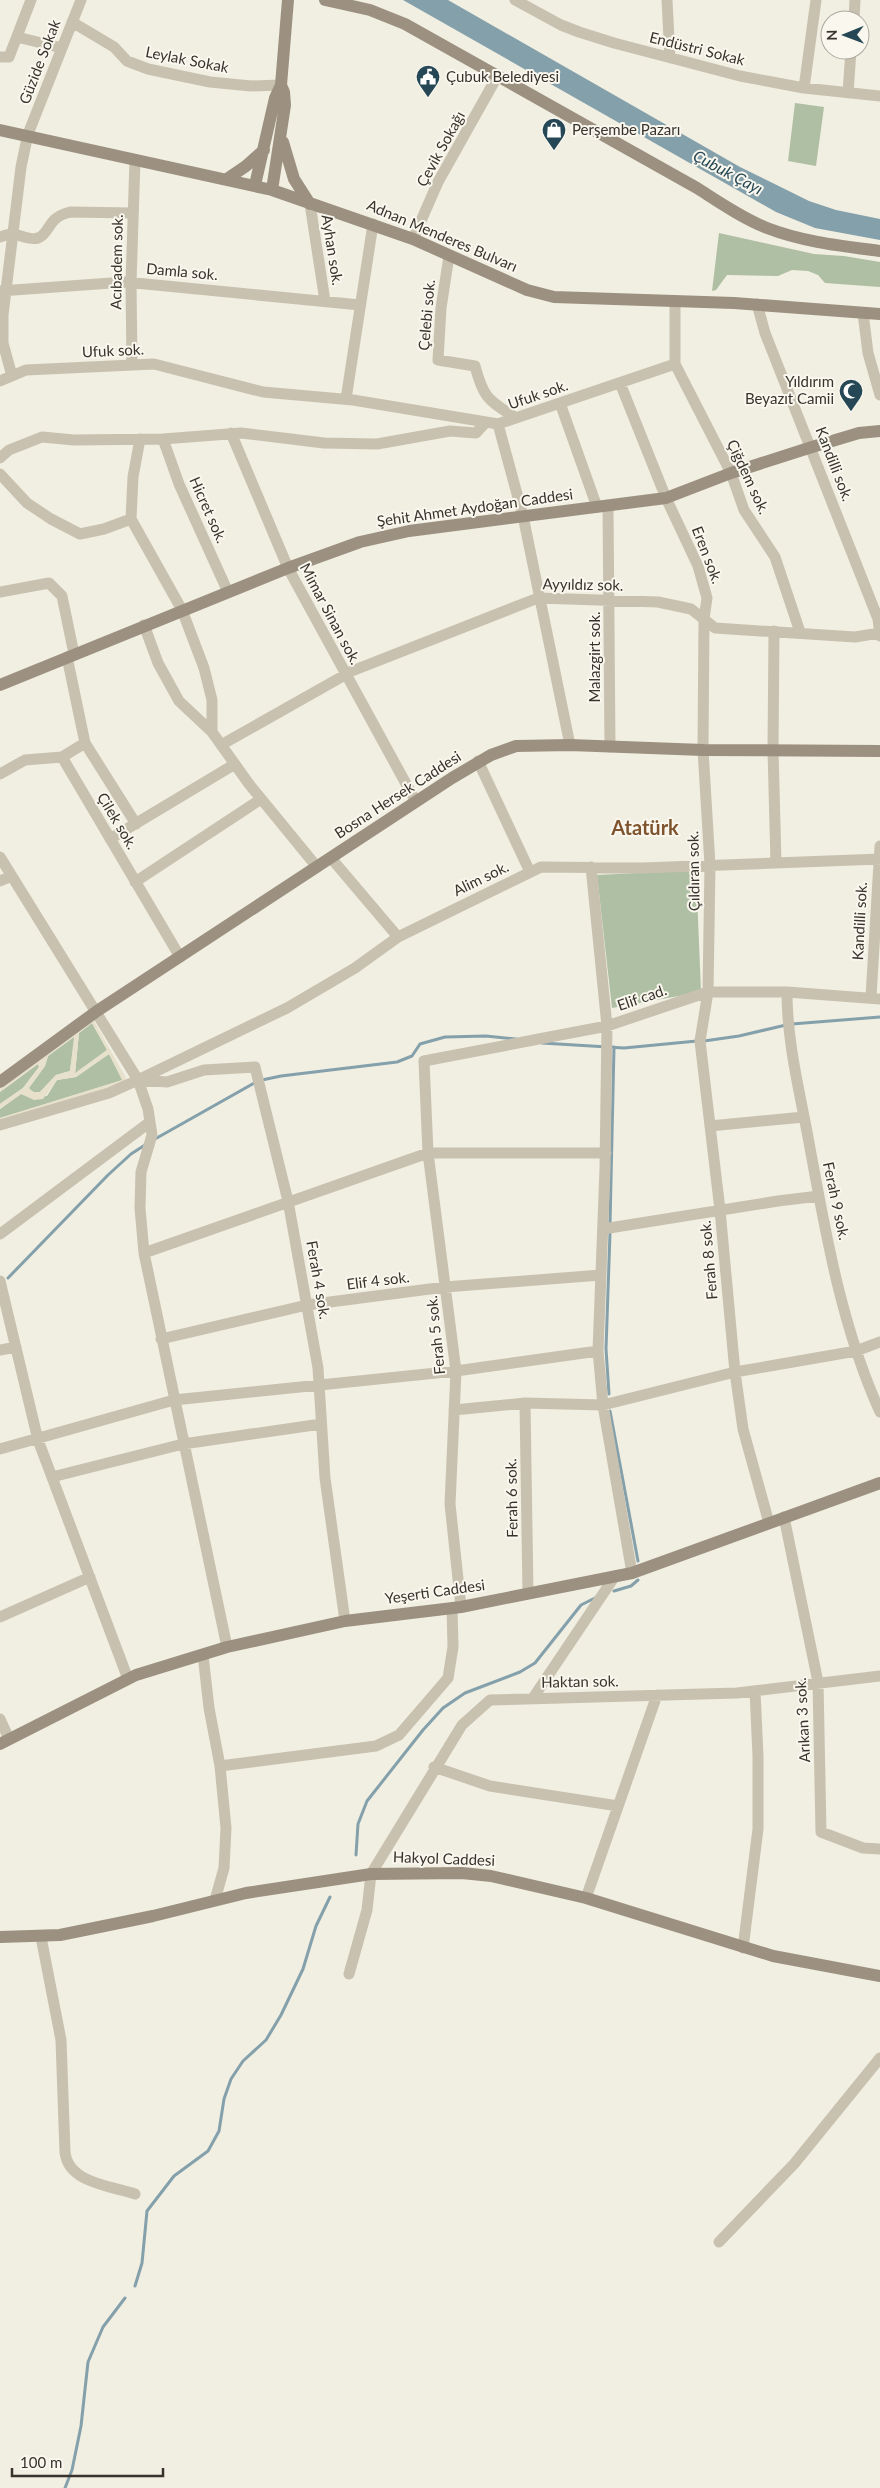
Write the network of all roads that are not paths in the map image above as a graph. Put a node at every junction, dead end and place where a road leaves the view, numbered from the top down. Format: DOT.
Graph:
graph roads {
  1 [pos="31,0"];
  2 [pos="81,0"];
  3 [pos="288,0"];
  4 [pos="325,0"];
  5 [pos="667,0"];
  6 [pos="816,0"];
  7 [pos="518,1"];
  8 [pos="72,22"];
  9 [pos="17,37"];
  10 [pos="62,48"];
  11 [pos="4,57"];
  12 [pos="670,58"];
  13 [pos="850,60"];
  14 [pos="498,75"];
  15 [pos="281,85"];
  16 [pos="804,88"];
  17 [pos="848,93"];
  18 [pos="880,96"];
  19 [pos="0,130"];
  20 [pos="28,134"];
  21 [pos="281,136"];
  22 [pos="264,150"];
  23 [pos="135,160"];
  24 [pos="227,179"];
  25 [pos="255,186"];
  26 [pos="272,190"];
  27 [pos="310,204"];
  28 [pos="133,213"];
  29 [pos="373,224"];
  30 [pos="6,235"];
  31 [pos="413,239"];
  32 [pos="880,251"];
  33 [pos="449,256"];
  34 [pos="131,283"];
  35 [pos="3,290"];
  36 [pos="325,301"];
  37 [pos="675,302"];
  38 [pos="757,304"];
  39 [pos="360,305"];
  40 [pos="863,313"];
  41 [pos="880,314"];
  42 [pos="675,364"];
  43 [pos="132,365"];
  44 [pos="12,376"];
  45 [pos="0,381"];
  46 [pos="620,383"];
  47 [pos="880,395"];
  48 [pos="346,399"];
  49 [pos="560,403"];
  50 [pos="516,418"];
  51 [pos="492,423"];
  52 [pos="880,432"];
  53 [pos="231,433"];
  54 [pos="140,439"];
  55 [pos="163,439"];
  56 [pos="812,447"];
  57 [pos="0,458"];
  58 [pos="731,473"];
  59 [pos="0,474"];
  60 [pos="666,498"];
  61 [pos="603,507"];
  62 [pos="523,516"];
  63 [pos="131,519"];
  64 [pos="288,568"];
  65 [pos="0,592"];
  66 [pos="228,592"];
  67 [pos="538,598"];
  68 [pos="609,600"];
  69 [pos="182,610"];
  70 [pos="704,619"];
  71 [pos="144,625"];
  72 [pos="774,631"];
  73 [pos="800,632"];
  74 [pos="880,634"];
  75 [pos="71,655"];
  76 [pos="346,674"];
  77 [pos="0,685"];
  78 [pos="212,732"];
  79 [pos="85,743"];
  80 [pos="221,745"];
  81 [pos="570,745"];
  82 [pos="610,747"];
  83 [pos="703,750"];
  84 [pos="773,750"];
  85 [pos="880,751"];
  86 [pos="62,757"];
  87 [pos="478,761"];
  88 [pos="235,764"];
  89 [pos="0,774"];
  90 [pos="262,799"];
  91 [pos="416,802"];
  92 [pos="136,824"];
  93 [pos="110,839"];
  94 [pos="880,846"];
  95 [pos="0,857"];
  96 [pos="331,858"];
  97 [pos="880,859"];
  98 [pos="776,863"];
  99 [pos="710,865"];
  100 [pos="317,867"];
  101 [pos="591,867"];
  102 [pos="530,872"];
  103 [pos="12,876"];
  104 [pos="0,881"];
  105 [pos="135,882"];
  106 [pos="878,912"];
  107 [pos="398,937"];
  108 [pos="180,957"];
  109 [pos="708,992"];
  110 [pos="787,992"];
  111 [pos="876,998"];
  112 [pos="97,1010"];
  113 [pos="607,1026"];
  114 [pos="424,1061"];
  115 [pos="138,1080"];
  116 [pos="0,1082"];
  117 [pos="804,1117"];
  118 [pos="150,1122"];
  119 [pos="0,1125"];
  120 [pos="710,1126"];
  121 [pos="428,1152"];
  122 [pos="606,1153"];
  123 [pos="819,1196"];
  124 [pos="288,1201"];
  125 [pos="720,1210"];
  126 [pos="603,1229"];
  127 [pos="0,1234"];
  128 [pos="144,1253"];
  129 [pos="601,1275"];
  130 [pos="0,1281"];
  131 [pos="445,1287"];
  132 [pos="307,1305"];
  133 [pos="161,1339"];
  134 [pos="880,1342"];
  135 [pos="16,1347"];
  136 [pos="0,1350"];
  137 [pos="598,1351"];
  138 [pos="856,1352"];
  139 [pos="456,1371"];
  140 [pos="735,1372"];
  141 [pos="319,1385"];
  142 [pos="174,1400"];
  143 [pos="526,1402"];
  144 [pos="603,1404"];
  145 [pos="454,1410"];
  146 [pos="880,1412"];
  147 [pos="321,1424"];
  148 [pos="38,1440"];
  149 [pos="184,1444"];
  150 [pos="0,1450"];
  151 [pos="52,1477"];
  152 [pos="880,1483"];
  153 [pos="784,1517"];
  154 [pos="769,1523"];
  155 [pos="632,1573"];
  156 [pos="615,1576"];
  157 [pos="90,1578"];
  158 [pos="528,1593"];
  159 [pos="456,1607"];
  160 [pos="0,1617"];
  161 [pos="346,1621"];
  162 [pos="227,1647"];
  163 [pos="203,1655"];
  164 [pos="880,1676"];
  165 [pos="128,1679"];
  166 [pos="818,1682"];
  167 [pos="755,1691"];
  168 [pos="657,1695"];
  169 [pos="533,1698"];
  170 [pos="0,1719"];
  171 [pos="4,1742"];
  172 [pos="220,1766"];
  173 [pos="434,1767"];
  174 [pos="618,1806"];
  175 [pos="880,1849"];
  176 [pos="372,1874"];
  177 [pos="586,1898"];
  178 [pos="215,1900"];
  179 [pos="0,1937"];
  180 [pos="41,1937"];
  181 [pos="743,1948"];
  182 [pos="350,1974"];
  183 [pos="880,1976"];
  184 [pos="880,2058"];
  185 [pos="135,2194"];
  186 [pos="719,2242"];
  1 -- 9 [label="street"];
  2 -- 8 [label="street, Güzide Sokak"];
  3 -- 15 [label="street"];
  4 -- 14 [label="street"];
  5 -- 12 [label="street"];
  6 -- 16 [label="street"];
  7 -- 12 [label="street, Endüstri Sokak"];
  8 -- 10 [label="street, Güzide Sokak"];
  8 -- 15 [label="street, Leylak Sokak"];
  9 -- 10 [label="street"];
  9 -- 11 [label="street"];
  10 -- 20 [label="street, Güzide Sokak"];
  12 -- 16 [label="street, Endüstri Sokak"];
  13 -- 17 [label="street"];
  14 -- 31 [label="street, Çevik Sokağı"];
  14 -- 32 [label="street"];
  15 -- 21 [label="street"];
  15 -- 22 [label="street"];
  16 -- 17 [label="street, Endüstri Sokak"];
  17 -- 18 [label="street, Endüstri Sokak"];
  19 -- 20 [label="street, Adnan Menderes Bulvarı"];
  20 -- 23 [label="street, Adnan Menderes Bulvarı"];
  20 -- 30 [label="street, Güzide Sokak"];
  21 -- 26 [label="street"];
  21 -- 27 [label="street"];
  22 -- 24 [label="street"];
  22 -- 25 [label="street"];
  23 -- 24 [label="street, Adnan Menderes Bulvarı"];
  23 -- 28 [label="street, Acıbadem sok."];
  24 -- 25 [label="street, Adnan Menderes Bulvarı"];
  25 -- 26 [label="street, Adnan Menderes Bulvarı"];
  26 -- 27 [label="street, Adnan Menderes Bulvarı"];
  27 -- 29 [label="street, Adnan Menderes Bulvarı"];
  27 -- 36 [label="street, Ayhan sok."];
  28 -- 30 [label="street"];
  28 -- 34 [label="street, Acıbadem sok."];
  29 -- 31 [label="street, Adnan Menderes Bulvarı"];
  29 -- 39 [label="street"];
  30 -- 35 [label="street, Güzide Sokak"];
  31 -- 33 [label="street, Adnan Menderes Bulvarı"];
  33 -- 37 [label="street, Adnan Menderes Bulvarı"];
  33 -- 50 [label="street, Çelebi sok."];
  34 -- 35 [label="street, Damla sok."];
  34 -- 36 [label="street, Damla sok."];
  34 -- 43 [label="street, Acıbadem sok."];
  35 -- 44 [label="street, Güzide Sokak"];
  36 -- 39 [label="street, Damla sok."];
  37 -- 38 [label="street, Adnan Menderes Bulvarı"];
  37 -- 42 [label="street"];
  38 -- 40 [label="street, Adnan Menderes Bulvarı"];
  38 -- 56 [label="street, Kandilli sok."];
  39 -- 48 [label="street"];
  40 -- 41 [label="street, Adnan Menderes Bulvarı"];
  40 -- 47 [label="street"];
  42 -- 46 [label="street, Ufuk sok."];
  42 -- 58 [label="street, Çiğdem sok."];
  43 -- 44 [label="street, Ufuk sok."];
  43 -- 48 [label="street, Ufuk sok."];
  44 -- 45 [label="street, Ufuk sok."];
  46 -- 49 [label="street, Ufuk sok."];
  46 -- 60 [label="street, Eren sok."];
  48 -- 51 [label="street, Ufuk sok."];
  49 -- 50 [label="street, Ufuk sok."];
  49 -- 61 [label="street, Malazgirt sok."];
  50 -- 51 [label="street, Ufuk sok."];
  51 -- 53 [label="street"];
  51 -- 62 [label="street"];
  52 -- 56 [label="street, Şehit Ahmet Aydoğan Caddesi"];
  53 -- 55 [label="street"];
  53 -- 64 [label="street, Mimar Sinan sok."];
  54 -- 55 [label="street"];
  54 -- 57 [label="street"];
  54 -- 63 [label="street"];
  55 -- 66 [label="street, Hicret sok."];
  56 -- 58 [label="street, Şehit Ahmet Aydoğan Caddesi"];
  56 -- 74 [label="street, Kandilli sok."];
  58 -- 60 [label="street, Şehit Ahmet Aydoğan Caddesi"];
  58 -- 73 [label="street, Çiğdem sok."];
  59 -- 63 [label="street"];
  60 -- 61 [label="street, Şehit Ahmet Aydoğan Caddesi"];
  60 -- 70 [label="street, Eren sok."];
  61 -- 62 [label="street, Şehit Ahmet Aydoğan Caddesi"];
  61 -- 68 [label="street, Malazgirt sok."];
  62 -- 64 [label="street, Şehit Ahmet Aydoğan Caddesi"];
  62 -- 67 [label="street"];
  63 -- 69 [label="street"];
  64 -- 66 [label="street, Şehit Ahmet Aydoğan Caddesi"];
  64 -- 76 [label="street, Mimar Sinan sok."];
  65 -- 75 [label="street"];
  66 -- 69 [label="street, Şehit Ahmet Aydoğan Caddesi"];
  67 -- 68 [label="street, Ayyıldız sok."];
  67 -- 76 [label="street, Ayyıldız sok."];
  67 -- 81 [label="street"];
  68 -- 70 [label="street, Ayyıldız sok."];
  68 -- 82 [label="street, Malazgirt sok."];
  69 -- 71 [label="street, Şehit Ahmet Aydoğan Caddesi"];
  69 -- 78 [label="street"];
  70 -- 72 [label="street, Ayyıldız sok."];
  70 -- 83 [label="street, Eren sok."];
  71 -- 75 [label="street, Şehit Ahmet Aydoğan Caddesi"];
  71 -- 78 [label="street"];
  72 -- 73 [label="street, Ayyıldız sok."];
  72 -- 84 [label="street"];
  73 -- 74 [label="street, Ayyıldız sok."];
  75 -- 77 [label="street, Şehit Ahmet Aydoğan Caddesi"];
  75 -- 79 [label="street"];
  76 -- 80 [label="street, Ayyıldız sok."];
  76 -- 91 [label="street, Mimar Sinan sok."];
  78 -- 80 [label="street"];
  79 -- 86 [label="street"];
  79 -- 92 [label="street"];
  80 -- 88 [label="street"];
  81 -- 82 [label="street, Bosna Hersek Caddesi"];
  81 -- 87 [label="street, Bosna Hersek Caddesi"];
  82 -- 83 [label="street, Bosna Hersek Caddesi"];
  83 -- 84 [label="street, Bosna Hersek Caddesi"];
  83 -- 99 [label="street, Çıldıran sok."];
  84 -- 85 [label="street, Bosna Hersek Caddesi"];
  84 -- 98 [label="street"];
  86 -- 89 [label="street"];
  86 -- 93 [label="street, Çilek sok."];
  87 -- 91 [label="street, Bosna Hersek Caddesi"];
  87 -- 102 [label="street"];
  88 -- 90 [label="street"];
  88 -- 92 [label="street"];
  90 -- 100 [label="street"];
  90 -- 105 [label="street"];
  91 -- 96 [label="street, Bosna Hersek Caddesi"];
  92 -- 93 [label="street"];
  93 -- 105 [label="street, Çilek sok."];
  94 -- 97 [label="street, Kandilli sok."];
  95 -- 103 [label="street"];
  96 -- 100 [label="street, Bosna Hersek Caddesi"];
  96 -- 107 [label="street"];
  97 -- 98 [label="street, Alim sok."];
  97 -- 106 [label="street, Kandilli sok."];
  98 -- 99 [label="street, Alim sok."];
  99 -- 101 [label="street, Alim sok."];
  99 -- 109 [label="street, Çıldıran sok."];
  100 -- 108 [label="street, Bosna Hersek Caddesi"];
  101 -- 102 [label="street, Alim sok."];
  101 -- 113 [label="street"];
  102 -- 107 [label="street, Alim sok."];
  103 -- 104 [label="street"];
  103 -- 112 [label="street"];
  105 -- 108 [label="street, Çilek sok."];
  106 -- 111 [label="street, Kandilli sok."];
  107 -- 115 [label="street, Alim sok."];
  108 -- 112 [label="street, Bosna Hersek Caddesi"];
  109 -- 110 [label="street, Elif cad."];
  109 -- 113 [label="street, Elif cad."];
  109 -- 120 [label="street, Ferah 8 sok."];
  110 -- 111 [label="street, Elif cad."];
  110 -- 117 [label="street, Ferah 9 sok."];
  112 -- 115 [label="street"];
  112 -- 116 [label="street, Bosna Hersek Caddesi"];
  113 -- 114 [label="street, Elif cad."];
  113 -- 122 [label="street"];
  114 -- 121 [label="street, Ferah 5 sok."];
  115 -- 118 [label="street"];
  115 -- 119 [label="street, Alim sok."];
  115 -- 124 [label="street, Ferah 4 sok."];
  117 -- 120 [label="street"];
  117 -- 123 [label="street, Ferah 9 sok."];
  118 -- 127 [label="street"];
  118 -- 128 [label="street"];
  120 -- 125 [label="street, Ferah 8 sok."];
  121 -- 122 [label="street"];
  121 -- 124 [label="street"];
  121 -- 131 [label="street, Ferah 5 sok."];
  122 -- 126 [label="street"];
  123 -- 125 [label="street"];
  123 -- 138 [label="street, Ferah 9 sok."];
  124 -- 128 [label="street"];
  124 -- 132 [label="street, Ferah 4 sok."];
  125 -- 126 [label="street"];
  125 -- 140 [label="street, Ferah 8 sok."];
  126 -- 129 [label="street"];
  128 -- 133 [label="street"];
  129 -- 131 [label="street, Elif 4 sok."];
  129 -- 137 [label="street"];
  130 -- 135 [label="street"];
  131 -- 132 [label="street, Elif 4 sok."];
  131 -- 139 [label="street, Ferah 5 sok."];
  132 -- 133 [label="street, Elif 4 sok."];
  132 -- 141 [label="street, Ferah 4 sok."];
  133 -- 142 [label="street"];
  134 -- 138 [label="street"];
  135 -- 136 [label="street"];
  135 -- 148 [label="street"];
  137 -- 139 [label="street"];
  137 -- 144 [label="street"];
  138 -- 140 [label="street"];
  138 -- 146 [label="street, Ferah 9 sok."];
  139 -- 141 [label="street"];
  139 -- 145 [label="street, Ferah 5 sok."];
  140 -- 144 [label="street"];
  140 -- 154 [label="street, Ferah 8 sok."];
  141 -- 142 [label="street"];
  141 -- 147 [label="street, Ferah 4 sok."];
  142 -- 148 [label="street"];
  142 -- 149 [label="street"];
  143 -- 144 [label="street"];
  143 -- 145 [label="street"];
  143 -- 158 [label="street, Ferah 6 sok."];
  144 -- 155 [label="street"];
  145 -- 159 [label="street, Ferah 5 sok."];
  147 -- 149 [label="street"];
  147 -- 161 [label="street, Ferah 4 sok."];
  148 -- 150 [label="street"];
  148 -- 151 [label="street"];
  149 -- 151 [label="street"];
  149 -- 162 [label="street"];
  151 -- 157 [label="street"];
  152 -- 153 [label="street, Yeşerti Caddesi"];
  153 -- 154 [label="street, Yeşerti Caddesi"];
  153 -- 166 [label="street, Arıkan 3 sok."];
  154 -- 155 [label="street, Yeşerti Caddesi"];
  155 -- 156 [label="street, Yeşerti Caddesi"];
  156 -- 158 [label="street, Yeşerti Caddesi"];
  156 -- 169 [label="street"];
  157 -- 160 [label="street"];
  157 -- 165 [label="street"];
  158 -- 159 [label="street, Yeşerti Caddesi"];
  159 -- 161 [label="street, Yeşerti Caddesi"];
  159 -- 172 [label="street, Ferah 5 sok."];
  161 -- 162 [label="street, Yeşerti Caddesi"];
  162 -- 163 [label="street, Yeşerti Caddesi"];
  163 -- 165 [label="street, Yeşerti Caddesi"];
  163 -- 172 [label="street"];
  164 -- 166 [label="street, Haktan sok."];
  165 -- 171 [label="street, Yeşerti Caddesi"];
  166 -- 167 [label="street, Haktan sok."];
  166 -- 175 [label="street, Arıkan 3 sok."];
  167 -- 168 [label="street, Haktan sok."];
  167 -- 181 [label="street"];
  168 -- 169 [label="street, Haktan sok."];
  168 -- 174 [label="street"];
  169 -- 173 [label="street, Haktan sok."];
  170 -- 171 [label="street"];
  172 -- 178 [label="street"];
  173 -- 174 [label="street"];
  173 -- 176 [label="street, Haktan sok."];
  174 -- 177 [label="street"];
  176 -- 177 [label="street, Hakyol Caddesi"];
  176 -- 178 [label="street, Hakyol Caddesi"];
  176 -- 182 [label="street"];
  177 -- 181 [label="street, Hakyol Caddesi"];
  178 -- 180 [label="street, Hakyol Caddesi"];
  179 -- 180 [label="street, Hakyol Caddesi"];
  180 -- 185 [label="street"];
  181 -- 183 [label="street, Hakyol Caddesi"];
  184 -- 186 [label="street"];
}
